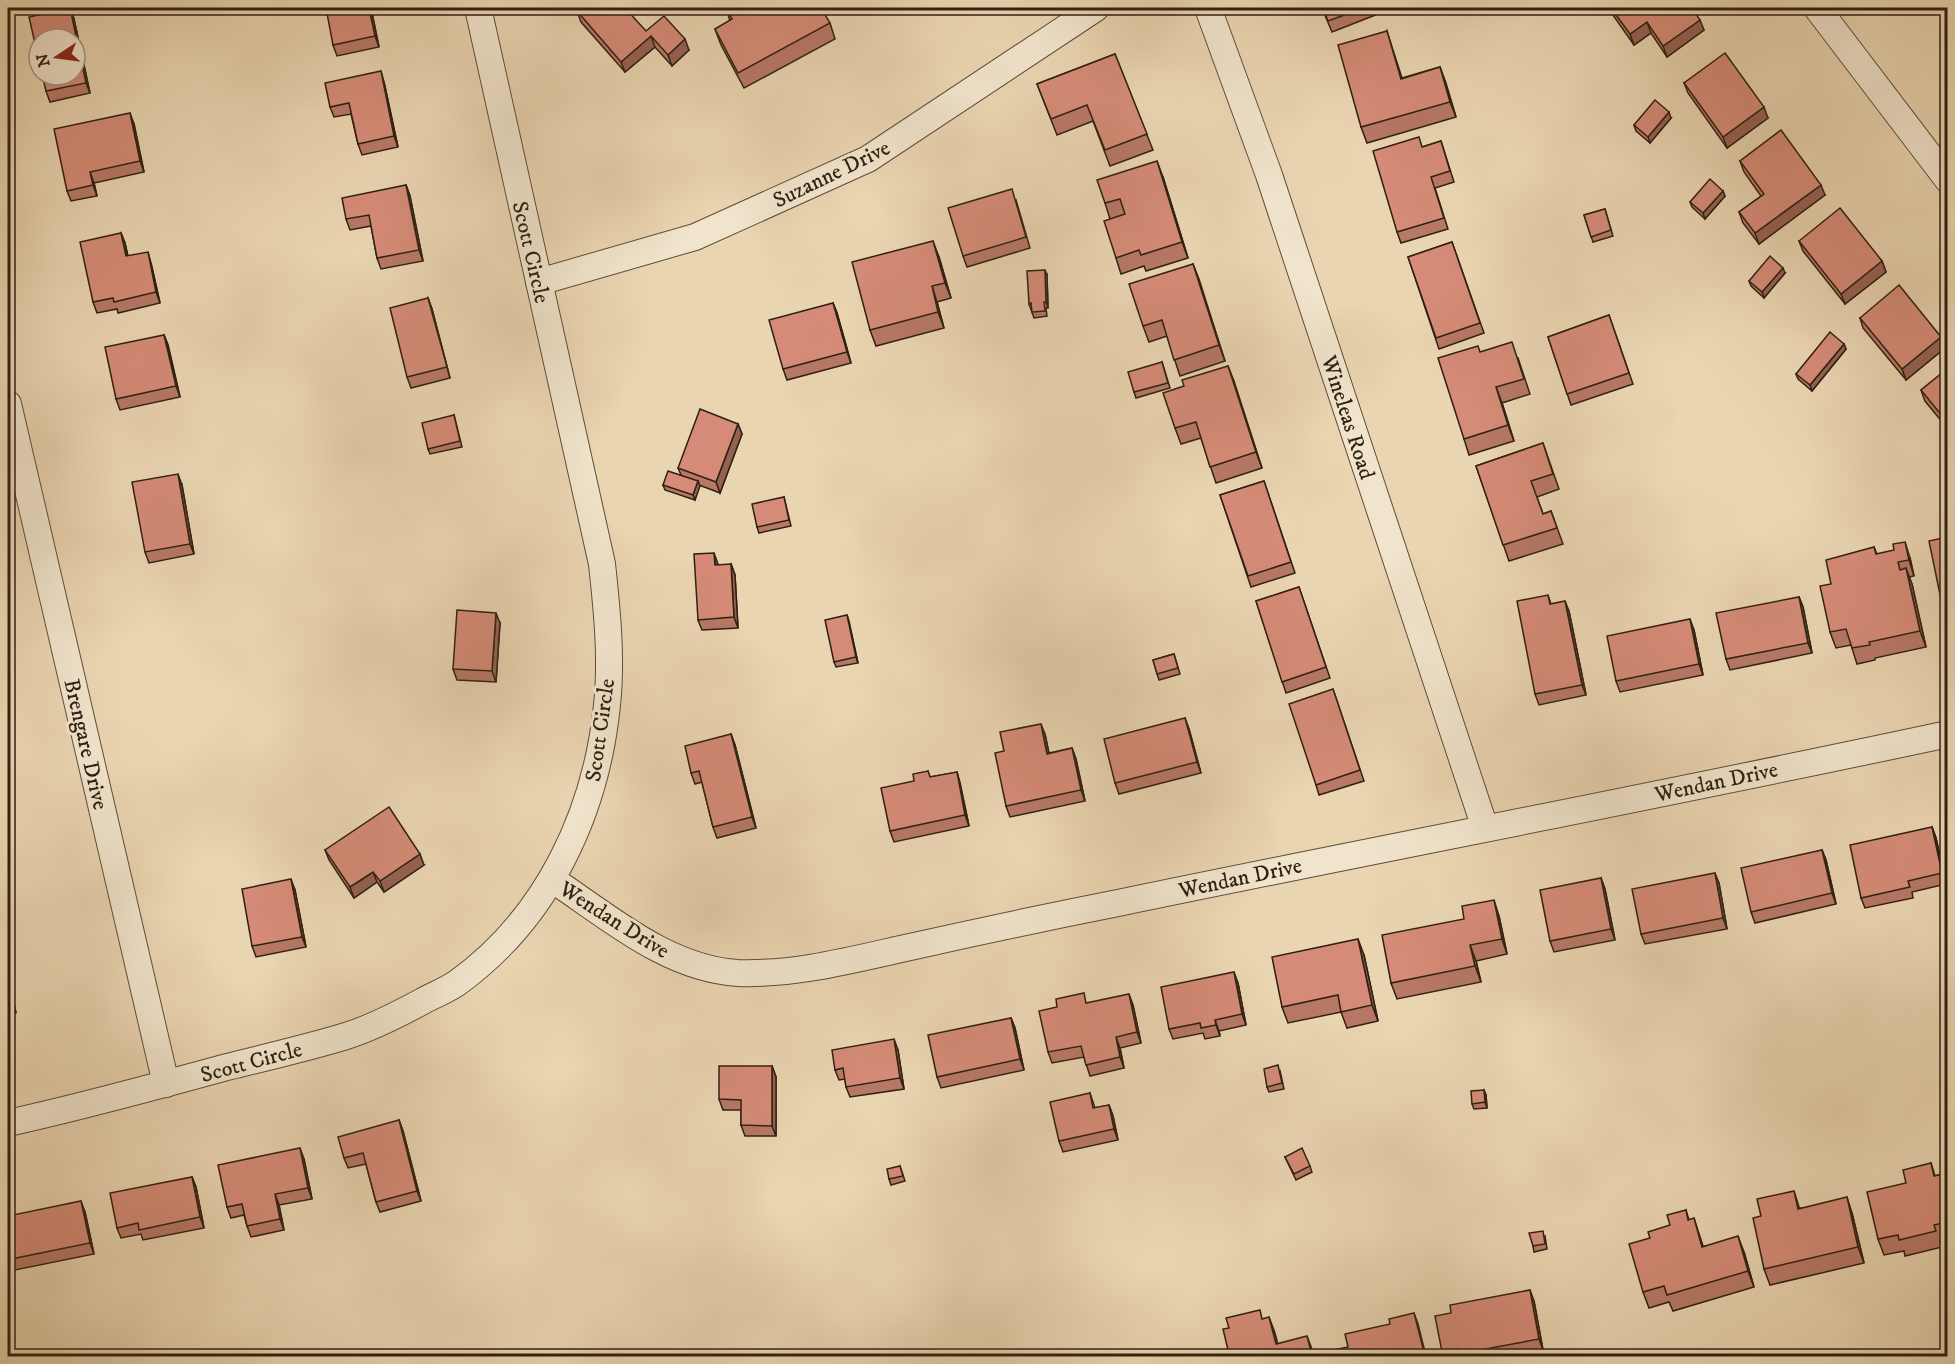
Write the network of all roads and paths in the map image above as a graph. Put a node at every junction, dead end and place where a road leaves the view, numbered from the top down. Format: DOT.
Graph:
graph roads {
  1 [pos="478,8"];
  2 [pos="1096,8"];
  3 [pos="1208,8"];
  4 [pos="1817,8"];
  5 [pos="1947,180"];
  6 [pos="539,282"];
  7 [pos="8,404"];
  8 [pos="1947,734"];
  9 [pos="1485,828"];
  10 [pos="553,880"];
  11 [pos="166,1084"];
  12 [pos="8,1123"];
  1 -- 6 [label="street, Scott Circle"];
  2 -- 6 [label="street, Suzanne Drive"];
  3 -- 9 [label="street, Wineleas Road"];
  4 -- 5 [label="street"];
  6 -- 10 [label="street, Scott Circle"];
  7 -- 11 [label="street, Brengare Drive"];
  8 -- 9 [label="street, Wendan Drive"];
  9 -- 10 [label="street, Wendan Drive"];
  10 -- 11 [label="street, Scott Circle"];
  11 -- 12 [label="street, Scott Circle"];
}
